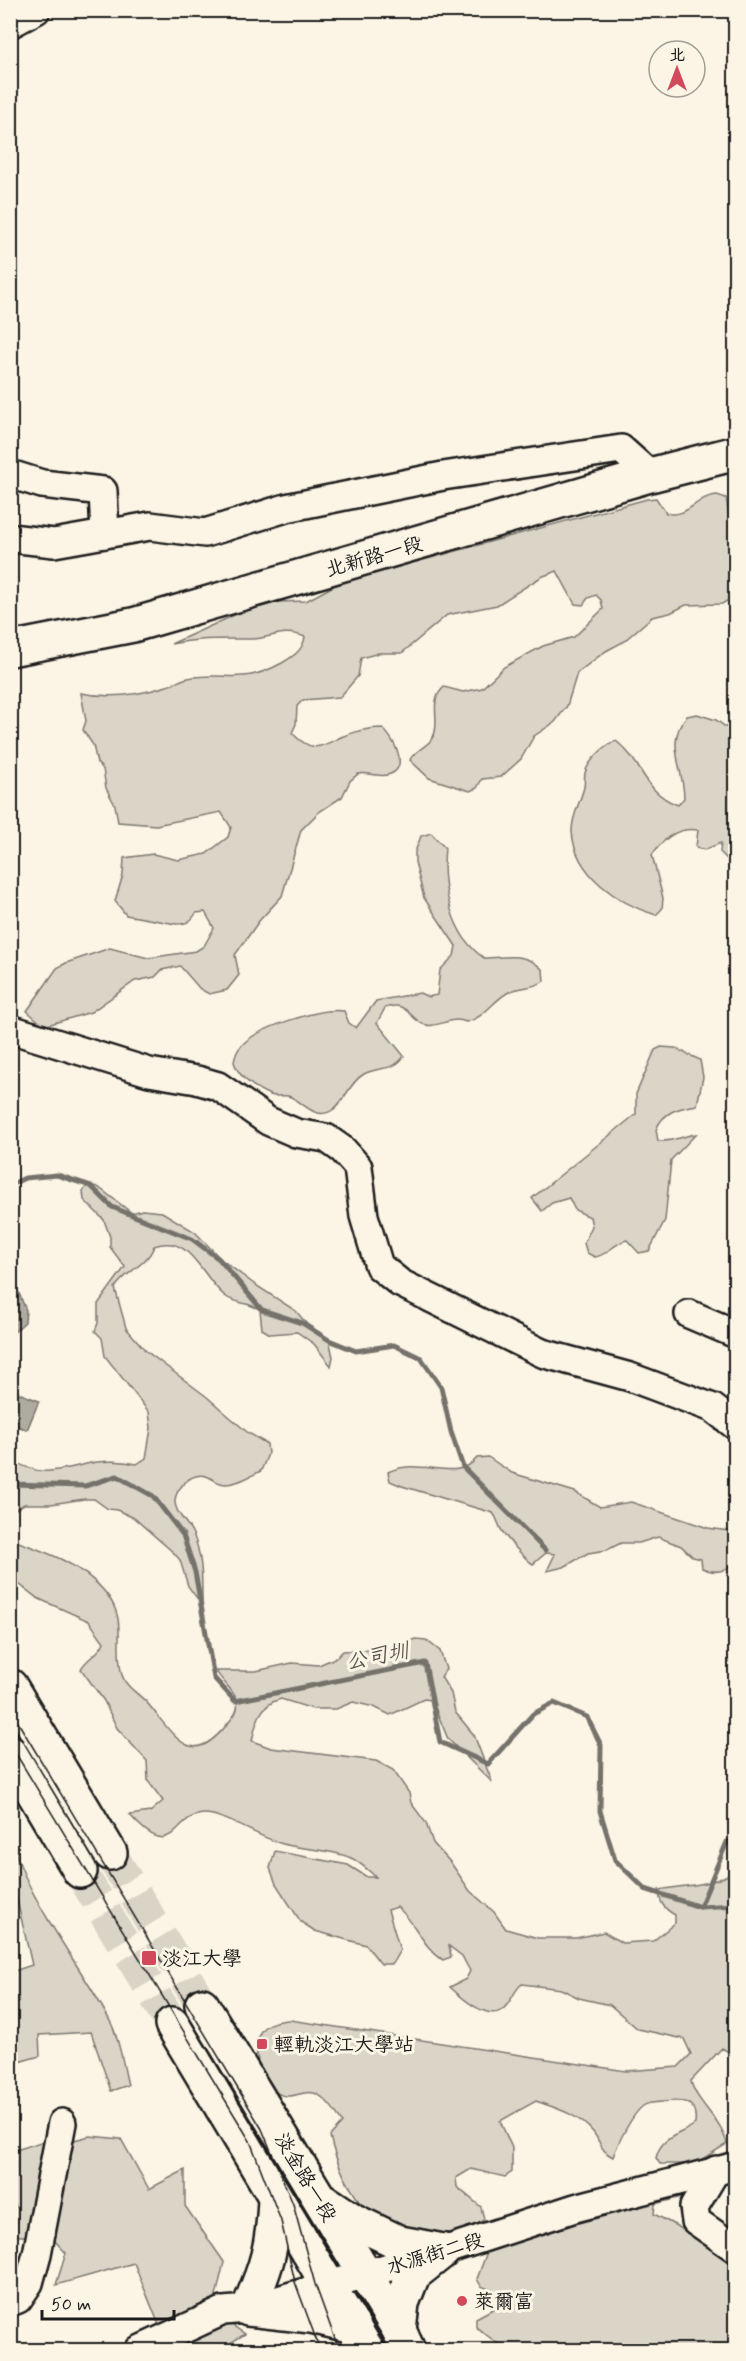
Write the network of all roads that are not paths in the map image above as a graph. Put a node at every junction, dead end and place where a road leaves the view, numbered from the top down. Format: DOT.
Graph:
graph roads {
  1 [pos="36,10"];
  2 [pos="10,24"];
  3 [pos="735,453"];
  4 [pos="10,474"];
  5 [pos="650,475"];
  6 [pos="105,534"];
  7 [pos="10,538"];
  8 [pos="10,650"];
  9 [pos="10,1029"];
  10 [pos="689,1314"];
  11 [pos="735,1334"];
  12 [pos="735,1426"];
  13 [pos="10,1686"];
  14 [pos="10,1753"];
  15 [pos="110,1853"];
  16 [pos="80,1871"];
  17 [pos="202,2005"];
  18 [pos="172,2024"];
  19 [pos="62,2123"];
  20 [pos="726,2168"];
  21 [pos="318,2197"];
  22 [pos="275,2199"];
  23 [pos="735,2249"];
  24 [pos="443,2251"];
  25 [pos="364,2275"];
  26 [pos="326,2285"];
  27 [pos="10,2302"];
  28 [pos="248,2309"];
  29 [pos="360,2338"];
  30 [pos="404,2340"];
  31 [pos="139,2350"];
  1 -- 2 [label="street"];
  3 -- 5 [label="main road, 北新路一段"];
  4 -- 6 [label="street"];
  5 -- 6 [label="street"];
  5 -- 8 [label="main road, 北新路一段"];
  6 -- 7 [label="street"];
  9 -- 12 [label="street"];
  10 -- 11 [label="street"];
  13 -- 15 [label="main road"];
  14 -- 16 [label="main road"];
  17 -- 21 [label="main road, 淡金路一段"];
  18 -- 22 [label="main road, 淡金路一段"];
  19 -- 27 [label="street"];
  20 -- 23 [label="street"];
  20 -- 24 [label="street, 水源街二段"];
  21 -- 24 [label="main road"];
  21 -- 25 [label="main road, 淡金路一段"];
  22 -- 26 [label="main road, 淡金路一段"];
  22 -- 28 [label="main road"];
  24 -- 25 [label="street, 水源街二段"];
  24 -- 30 [label="main road"];
  25 -- 26 [label="street, 水源街二段"];
  25 -- 30 [label="main road, 淡金路一段"];
  26 -- 28 [label="street, 水源街二段"];
  26 -- 29 [label="main road, 淡金路一段"];
  28 -- 29 [label="main road"];
  28 -- 31 [label="street, 水源街二段"];
}
